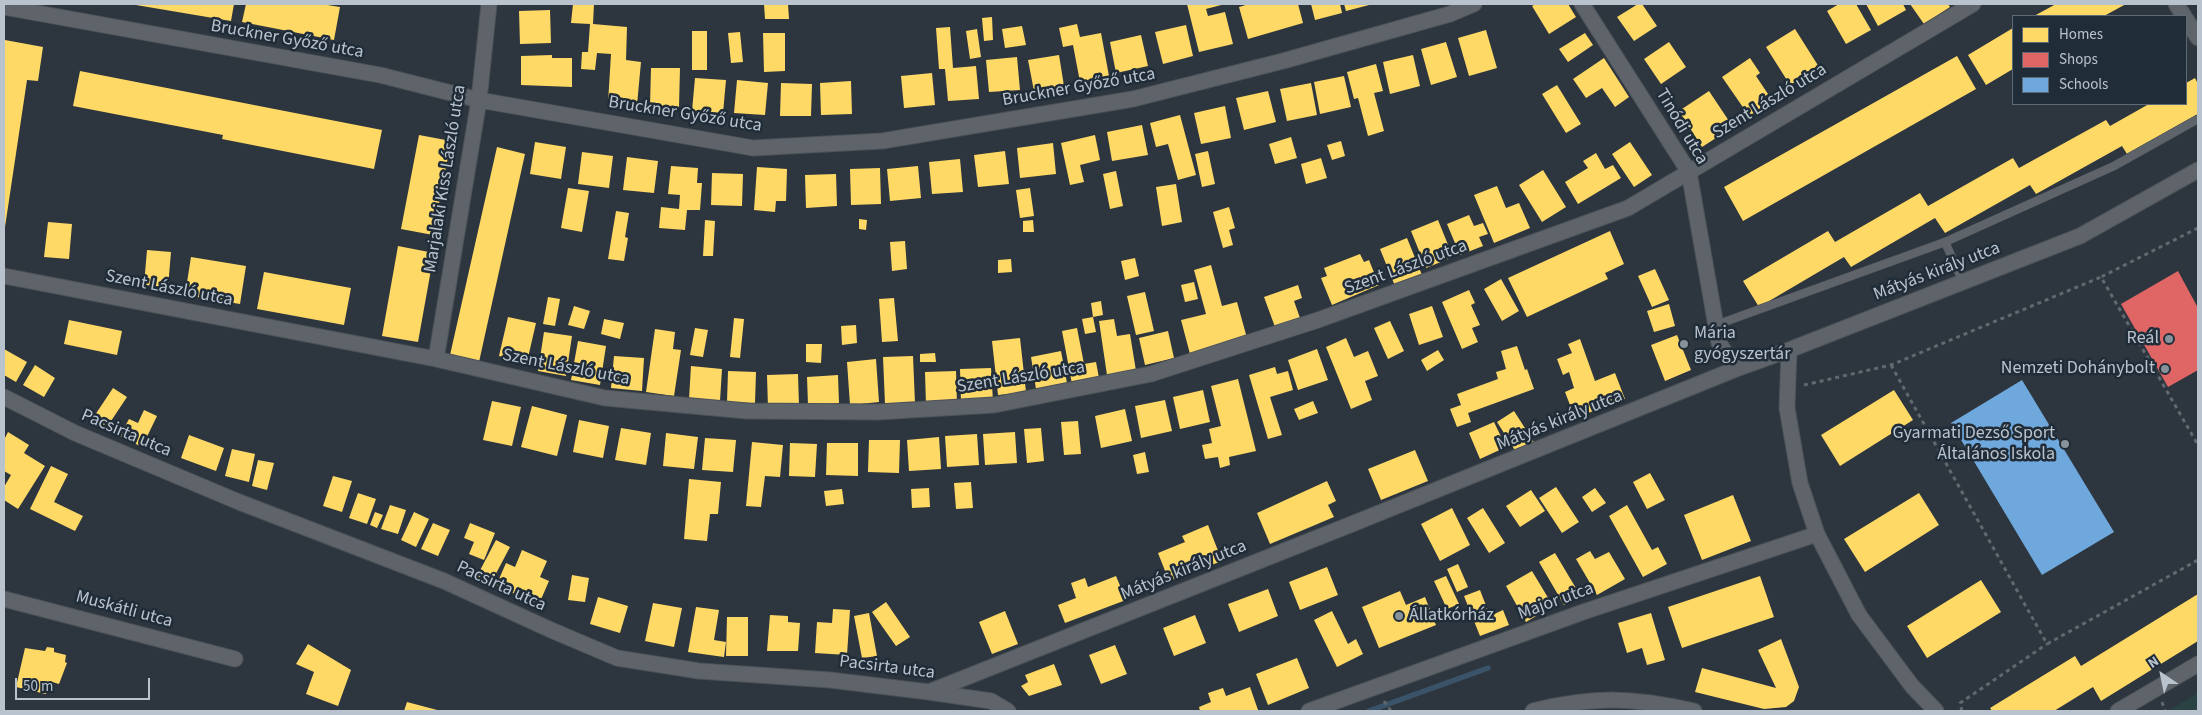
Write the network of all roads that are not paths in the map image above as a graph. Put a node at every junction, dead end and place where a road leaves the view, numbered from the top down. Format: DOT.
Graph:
graph roads {
  1 [pos="488,4"];
  2 [pos="1474,4"];
  3 [pos="1582,4"];
  4 [pos="1973,4"];
  5 [pos="2176,4"];
  6 [pos="4,7"];
  7 [pos="2183,15"];
  8 [pos="2187,21"];
  9 [pos="2198,38"];
  10 [pos="479,100"];
  11 [pos="2198,119"];
  12 [pos="2198,170"];
  13 [pos="1689,172"];
  14 [pos="1945,242"];
  15 [pos="4,276"];
  16 [pos="1963,282"];
  17 [pos="1716,325"];
  18 [pos="1789,350"];
  19 [pos="436,359"];
  20 [pos="1736,368"];
  21 [pos="4,397"];
  22 [pos="1818,534"];
  23 [pos="4,599"];
  24 [pos="235,659"];
  25 [pos="2198,664"];
  26 [pos="929,692"];
  27 [pos="1611,705"];
  28 [pos="1008,711"];
  29 [pos="1309,711"];
  30 [pos="1533,711"];
  31 [pos="1694,711"];
  32 [pos="1936,711"];
  33 [pos="2118,711"];
  1 -- 10 [label="street, Marjalaki Kiss László utca"];
  2 -- 10 [label="street, Bruckner Győző utca"];
  3 -- 13 [label="street, Tinódi utca"];
  4 -- 13 [label="street, Szent László utca"];
  5 -- 7 [label="street"];
  6 -- 10 [label="street, Bruckner Győző utca"];
  8 -- 9 [label="street"];
  10 -- 19 [label="street, Marjalaki Kiss László utca"];
  11 -- 14 [label="lane"];
  12 -- 16 [label="street, Mátyás király utca"];
  13 -- 17 [label="street, Tinódi utca"];
  13 -- 19 [label="street, Szent László utca"];
  14 -- 16 [label="lane"];
  14 -- 17 [label="lane"];
  15 -- 19 [label="street, Szent László utca"];
  16 -- 18 [label="street, Mátyás király utca"];
  17 -- 20 [label="street, Tinódi utca"];
  18 -- 20 [label="street, Mátyás király utca"];
  18 -- 22 [label="street"];
  20 -- 26 [label="street, Mátyás király utca"];
  21 -- 26 [label="street, Pacsirta utca"];
  22 -- 29 [label="street, Major utca"];
  22 -- 32 [label="street"];
  23 -- 24 [label="street, Muskátli utca"];
  25 -- 33 [label="street"];
  26 -- 28 [label="street, Pacsirta utca"];
  27 -- 30 [label="street"];
  27 -- 31 [label="street"];
}
